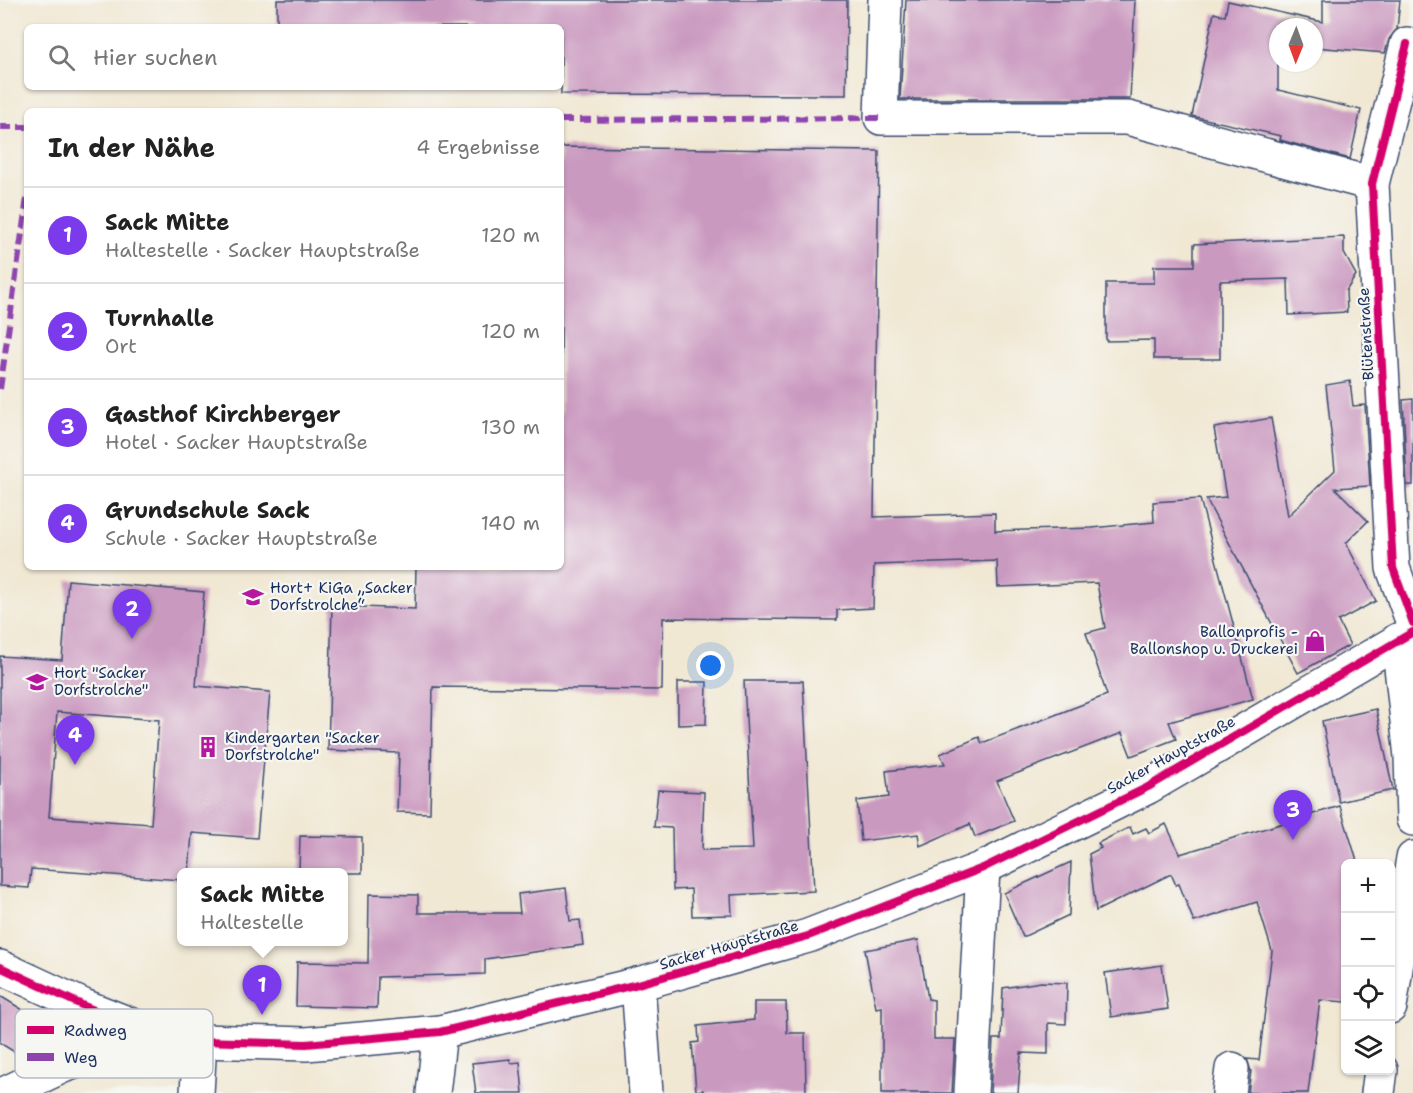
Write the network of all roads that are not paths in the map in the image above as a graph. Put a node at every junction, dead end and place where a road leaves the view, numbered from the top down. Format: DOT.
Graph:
graph roads {
  1 [pos="885,0"];
  2 [pos="1407,44"];
  3 [pos="1402,110"];
  4 [pos="1372,184"];
  5 [pos="1408,632"];
  6 [pos="1413,819"];
  7 [pos="1413,858"];
  8 [pos="983,868"];
  9 [pos="0,967"];
  10 [pos="1395,975"];
  11 [pos="638,984"];
  12 [pos="92,1009"];
  13 [pos="440,1032"];
  14 [pos="213,1041"];
  15 [pos="1380,1075"];
  16 [pos="38,1078"];
  17 [pos="198,1078"];
  18 [pos="6,1093"];
  19 [pos="197,1093"];
  20 [pos="433,1093"];
  21 [pos="646,1093"];
  22 [pos="971,1093"];
  23 [pos="1377,1093"];
  1 -- 4 [label="street"];
  2 -- 3 [label="street, Blütenstraße"];
  3 -- 4 [label="street, Blütenstraße"];
  4 -- 5 [label="street, Blütenstraße"];
  5 -- 6 [label="street, Blütenstraße"];
  5 -- 8 [label="street, Sacker Hauptstraße"];
  7 -- 10 [label="street"];
  8 -- 11 [label="street, Sacker Hauptstraße"];
  8 -- 22 [label="street"];
  9 -- 12 [label="street, Sacker Hauptstraße"];
  11 -- 13 [label="street, Sacker Hauptstraße"];
  11 -- 21 [label="street"];
  13 -- 14 [label="street, Sacker Hauptstraße"];
  13 -- 20 [label="street"];
  15 -- 23 [label="street"];
  16 -- 18 [label="street"];
  17 -- 19 [label="street"];
}
